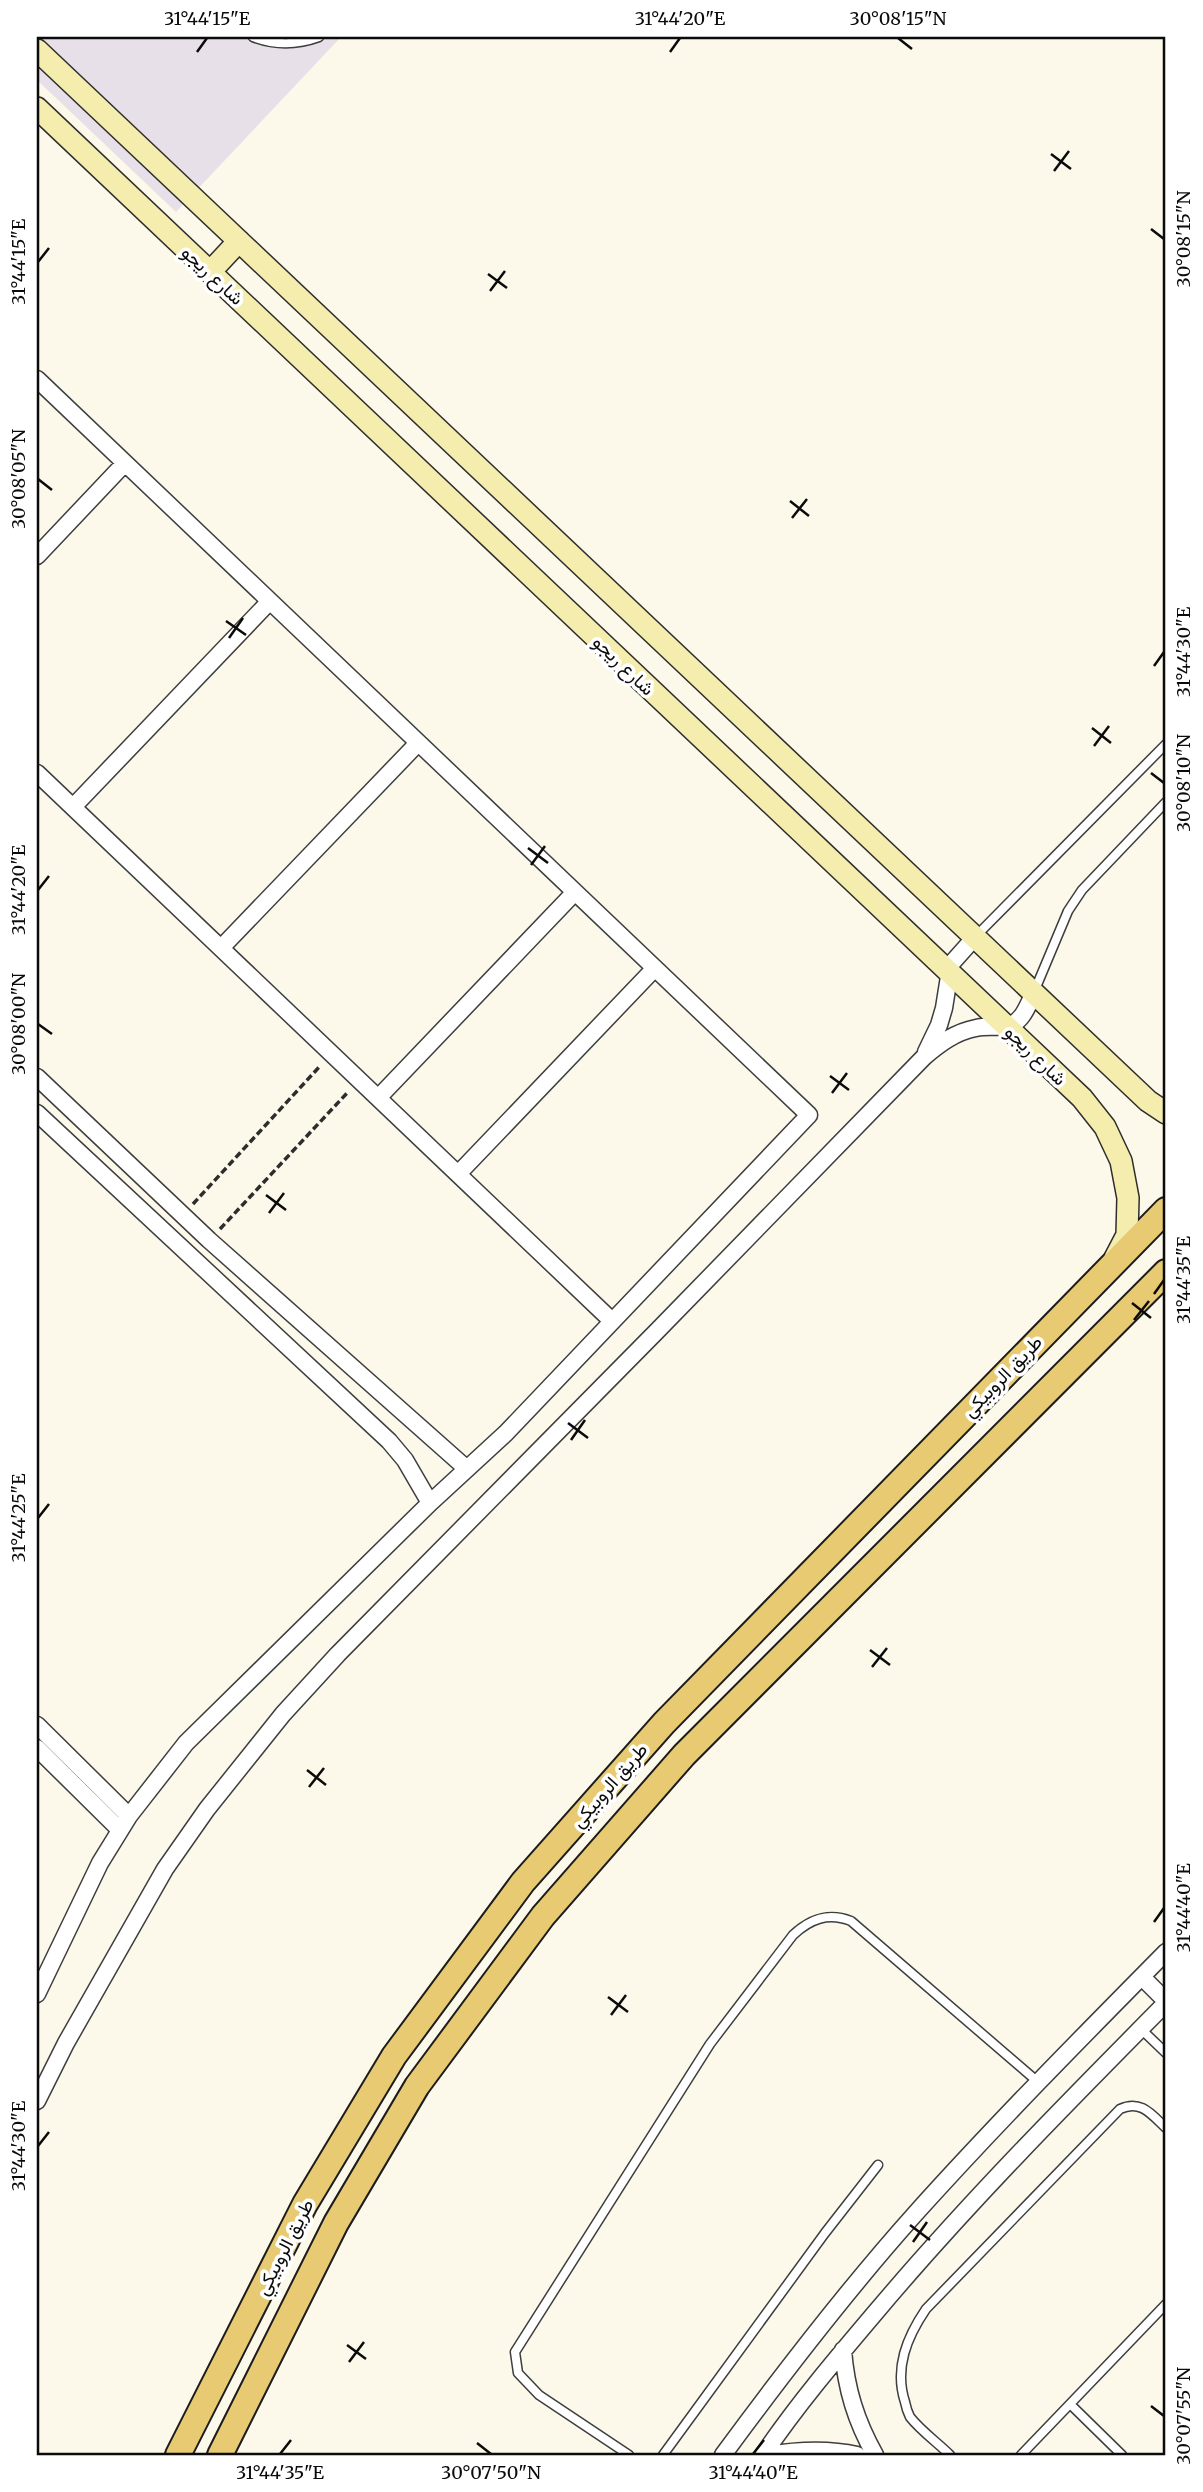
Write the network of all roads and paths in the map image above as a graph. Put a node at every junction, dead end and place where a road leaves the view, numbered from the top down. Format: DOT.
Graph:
graph roads {
  1 [pos="253,37"];
  2 [pos="319,37"];
  3 [pos="37,50"];
  4 [pos="37,108"];
  5 [pos="239,241"];
  6 [pos="210,272"];
  7 [pos="37,379"];
  8 [pos="125,463"];
  9 [pos="37,556"];
  10 [pos="270,601"];
  11 [pos="418,743"];
  12 [pos="1166,744"];
  13 [pos="37,773"];
  14 [pos="1166,802"];
  15 [pos="73,807"];
  16 [pos="575,892"];
  17 [pos="976,936"];
  18 [pos="221,948"];
  19 [pos="655,968"];
  20 [pos="948,973"];
  21 [pos="1034,992"];
  22 [pos="1007,1027"];
  23 [pos="332,1054"];
  24 [pos="923,1057"];
  25 [pos="37,1077"];
  26 [pos="359,1080"];
  27 [pos="378,1098"];
  28 [pos="37,1113"];
  29 [pos="1166,1113"];
  30 [pos="89,1127"];
  31 [pos="73,1147"];
  32 [pos="458,1174"];
  33 [pos="1166,1210"];
  34 [pos="183,1215"];
  35 [pos="209,1240"];
  36 [pos="1113,1262"];
  37 [pos="1166,1272"];
  38 [pos="612,1321"];
  39 [pos="467,1469"];
  40 [pos="430,1503"];
  41 [pos="37,1725"];
  42 [pos="37,1748"];
  43 [pos="124,1823"];
  44 [pos="1166,1952"];
  45 [pos="1142,1977"];
  46 [pos="37,1994"];
  47 [pos="1166,2002"];
  48 [pos="1141,2029"];
  49 [pos="1166,2053"];
  50 [pos="1038,2082"];
  51 [pos="37,2101"];
  52 [pos="1166,2128"];
  53 [pos="878,2165"];
  54 [pos="1166,2304"];
  55 [pos="844,2350"];
  56 [pos="1071,2405"];
  57 [pos="178,2455"];
  58 [pos="220,2455"];
  59 [pos="629,2455"];
  60 [pos="663,2455"];
  61 [pos="723,2455"];
  62 [pos="765,2455"];
  63 [pos="857,2455"];
  64 [pos="876,2455"];
  65 [pos="950,2455"];
  66 [pos="1021,2455"];
  67 [pos="1122,2455"];
  1 -- 2 [label="lane"];
  3 -- 5 [label="main road"];
  4 -- 6 [label="main road, شارع ريجو"];
  5 -- 6 [label="main road"];
  5 -- 17 [label="main road"];
  6 -- 20 [label="main road, شارع ريجو"];
  7 -- 8 [label="street"];
  8 -- 9 [label="street"];
  8 -- 10 [label="street"];
  10 -- 11 [label="street"];
  10 -- 15 [label="street"];
  11 -- 16 [label="street"];
  11 -- 18 [label="street"];
  12 -- 17 [label="lane"];
  13 -- 15 [label="street"];
  14 -- 21 [label="lane"];
  15 -- 18 [label="street"];
  16 -- 19 [label="street"];
  16 -- 27 [label="street"];
  17 -- 20 [label="street"];
  17 -- 21 [label="main road"];
  18 -- 23 [label="street"];
  19 -- 32 [label="street"];
  19 -- 38 [label="street"];
  20 -- 22 [label="main road, شارع ريجو"];
  20 -- 24 [label="street"];
  21 -- 22 [label="street"];
  21 -- 29 [label="main road"];
  22 -- 24 [label="street"];
  22 -- 36 [label="main road, شارع ريجو"];
  23 -- 26 [label="street"];
  23 -- 34 [label="path"];
  24 -- 51 [label="street"];
  25 -- 30 [label="street"];
  26 -- 27 [label="street"];
  26 -- 35 [label="path"];
  27 -- 32 [label="street"];
  28 -- 31 [label="street"];
  30 -- 31 [label="street"];
  30 -- 34 [label="street"];
  31 -- 40 [label="street"];
  32 -- 38 [label="street"];
  33 -- 36 [label="main road, طريق الروبيكي"];
  34 -- 35 [label="street"];
  35 -- 39 [label="street"];
  36 -- 57 [label="main road, طريق الروبيكي"];
  37 -- 58 [label="main road, طريق الروبيكي"];
  38 -- 39 [label="street"];
  39 -- 40 [label="street"];
  40 -- 43 [label="street"];
  41 -- 43 [label="street"];
  42 -- 43 [label="street"];
  43 -- 46 [label="street"];
  44 -- 45 [label="street"];
  45 -- 47 [label="street"];
  45 -- 50 [label="street"];
  47 -- 48 [label="street"];
  48 -- 49 [label="lane"];
  48 -- 55 [label="street"];
  50 -- 59 [label="lane"];
  50 -- 61 [label="street"];
  52 -- 65 [label="lane"];
  53 -- 60 [label="lane"];
  54 -- 56 [label="lane"];
  55 -- 62 [label="street"];
  55 -- 64 [label="street"];
  56 -- 66 [label="lane"];
  56 -- 67 [label="lane"];
  62 -- 63 [label="street"];
}
